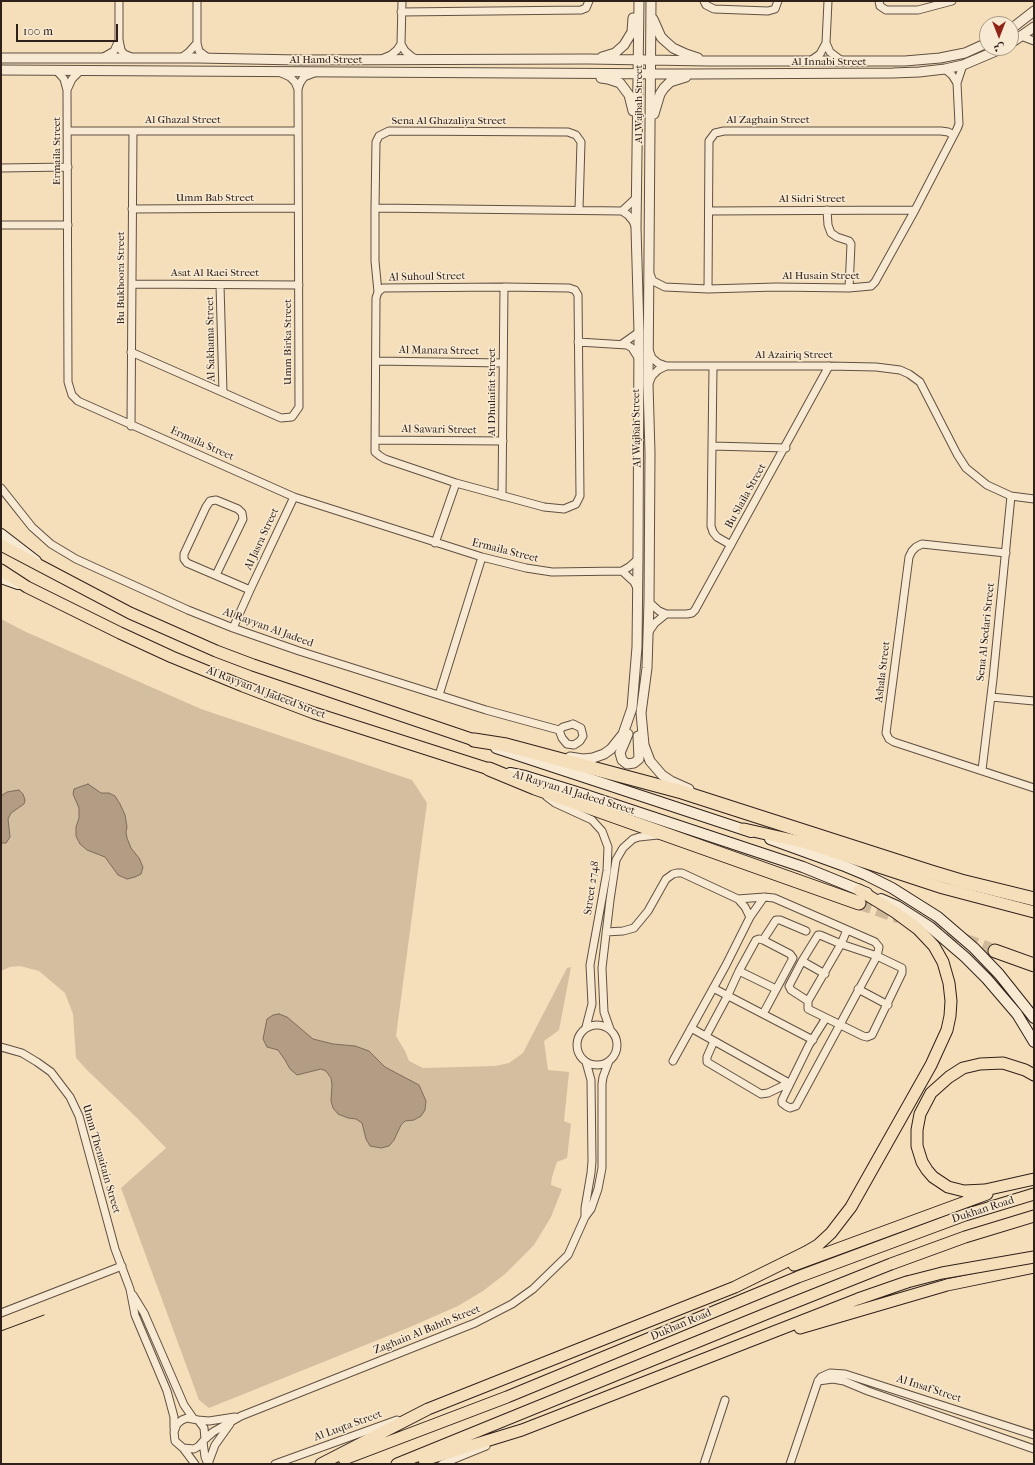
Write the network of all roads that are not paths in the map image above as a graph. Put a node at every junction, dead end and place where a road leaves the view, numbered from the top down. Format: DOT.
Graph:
graph roads {
  1 [pos="119,1"];
  2 [pos="197,1"];
  3 [pos="402,1"];
  4 [pos="589,1"];
  5 [pos="635,1"];
  6 [pos="638,1"];
  7 [pos="642,1"];
  8 [pos="651,1"];
  9 [pos="704,1"];
  10 [pos="778,1"];
  11 [pos="828,1"];
  12 [pos="879,1"];
  13 [pos="952,1"];
  14 [pos="1034,11"];
  15 [pos="401,12"];
  16 [pos="651,16"];
  17 [pos="1019,23"];
  18 [pos="1034,27"];
  19 [pos="1021,36"];
  20 [pos="119,40"];
  21 [pos="1034,41"];
  22 [pos="196,43"];
  23 [pos="826,43"];
  24 [pos="401,44"];
  25 [pos="979,47"];
  26 [pos="985,56"];
  27 [pos="1,58"];
  28 [pos="102,58"];
  29 [pos="133,58"];
  30 [pos="181,58"];
  31 [pos="209,58"];
  32 [pos="588,59"];
  33 [pos="379,60"];
  34 [pos="420,60"];
  35 [pos="710,61"];
  36 [pos="780,61"];
  37 [pos="810,61"];
  38 [pos="842,61"];
  39 [pos="964,65"];
  40 [pos="644,67"];
  41 [pos="946,69"];
  42 [pos="1,70"];
  43 [pos="56,70"];
  44 [pos="81,70"];
  45 [pos="278,72"];
  46 [pos="315,72"];
  47 [pos="509,73"];
  48 [pos="567,73"];
  49 [pos="693,74"];
  50 [pos="957,83"];
  51 [pos="298,89"];
  52 [pos="67,90"];
  53 [pos="651,121"];
  54 [pos="636,122"];
  55 [pos="68,131"];
  56 [pos="132,131"];
  57 [pos="298,131"];
  58 [pos="954,135"];
  59 [pos="68,167"];
  60 [pos="1,168"];
  61 [pos="636,198"];
  62 [pos="298,208"];
  63 [pos="375,208"];
  64 [pos="132,209"];
  65 [pos="579,210"];
  66 [pos="827,210"];
  67 [pos="915,210"];
  68 [pos="622,211"];
  69 [pos="709,211"];
  70 [pos="650,222"];
  71 [pos="1,225"];
  72 [pos="68,225"];
  73 [pos="636,228"];
  74 [pos="649,271"];
  75 [pos="132,284"];
  76 [pos="220,284"];
  77 [pos="299,284"];
  78 [pos="504,287"];
  79 [pos="849,288"];
  80 [pos="708,289"];
  81 [pos="378,292"];
  82 [pos="639,332"];
  83 [pos="578,342"];
  84 [pos="622,344"];
  85 [pos="650,350"];
  86 [pos="131,352"];
  87 [pos="639,358"];
  88 [pos="376,361"];
  89 [pos="503,363"];
  90 [pos="666,366"];
  91 [pos="829,366"];
  92 [pos="713,367"];
  93 [pos="648,384"];
  94 [pos="223,392"];
  95 [pos="131,426"];
  96 [pos="375,440"];
  97 [pos="503,441"];
  98 [pos="712,446"];
  99 [pos="786,448"];
  100 [pos="456,483"];
  101 [pos="1,488"];
  102 [pos="502,496"];
  103 [pos="1011,496"];
  104 [pos="294,497"];
  105 [pos="1034,499"];
  106 [pos="1,534"];
  107 [pos="435,543"];
  108 [pos="1,545"];
  109 [pos="731,545"];
  110 [pos="1006,553"];
  111 [pos="482,558"];
  112 [pos="638,559"];
  113 [pos="1,570"];
  114 [pos="47,570"];
  115 [pos="622,571"];
  116 [pos="216,575"];
  117 [pos="1,578"];
  118 [pos="27,587"];
  119 [pos="638,589"];
  120 [pos="250,590"];
  121 [pos="649,602"];
  122 [pos="666,614"];
  123 [pos="233,628"];
  124 [pos="648,633"];
  125 [pos="439,696"];
  126 [pos="991,697"];
  127 [pos="1034,701"];
  128 [pos="632,708"];
  129 [pos="642,713"];
  130 [pos="559,730"];
  131 [pos="474,740"];
  132 [pos="545,755"];
  133 [pos="489,769"];
  134 [pos="982,770"];
  135 [pos="536,788"];
  136 [pos="1034,788"];
  137 [pos="728,806"];
  138 [pos="744,829"];
  139 [pos="664,834"];
  140 [pos="859,890"];
  141 [pos="764,897"];
  142 [pos="738,899"];
  143 [pos="1034,899"];
  144 [pos="860,903"];
  145 [pos="1034,912"];
  146 [pos="750,917"];
  147 [pos="847,930"];
  148 [pos="806,931"];
  149 [pos="606,932"];
  150 [pos="763,940"];
  151 [pos="842,944"];
  152 [pos="995,951"];
  153 [pos="592,954"];
  154 [pos="603,954"];
  155 [pos="877,956"];
  156 [pos="802,960"];
  157 [pos="1034,965"];
  158 [pos="739,971"];
  159 [pos="825,974"];
  160 [pos="713,988"];
  161 [pos="776,989"];
  162 [pos="858,990"];
  163 [pos="728,996"];
  164 [pos="808,1001"];
  165 [pos="888,1005"];
  166 [pos="762,1014"];
  167 [pos="826,1018"];
  168 [pos="1034,1018"];
  169 [pos="839,1025"];
  170 [pos="586,1027"];
  171 [pos="691,1028"];
  172 [pos="610,1029"];
  173 [pos="706,1036"];
  174 [pos="812,1040"];
  175 [pos="714,1041"];
  176 [pos="1034,1042"];
  177 [pos="1,1047"];
  178 [pos="609,1061"];
  179 [pos="673,1061"];
  180 [pos="586,1062"];
  181 [pos="1034,1075"];
  182 [pos="789,1083"];
  183 [pos="1034,1179"];
  184 [pos="1010,1185"];
  185 [pos="1031,1194"];
  186 [pos="586,1217"];
  187 [pos="1032,1217"];
  188 [pos="1034,1257"];
  189 [pos="122,1266"];
  190 [pos="1034,1267"];
  191 [pos="735,1287"];
  192 [pos="130,1289"];
  193 [pos="1,1313"];
  194 [pos="150,1326"];
  195 [pos="141,1329"];
  196 [pos="155,1338"];
  197 [pos="145,1340"];
  198 [pos="725,1350"];
  199 [pos="162,1356"];
  200 [pos="154,1361"];
  201 [pos="818,1381"];
  202 [pos="725,1400"];
  203 [pos="428,1409"];
  204 [pos="237,1418"];
  205 [pos="195,1419"];
  206 [pos="174,1428"];
  207 [pos="522,1430"];
  208 [pos="1034,1435"];
  209 [pos="204,1440"];
  210 [pos="183,1448"];
  211 [pos="1034,1450"];
  212 [pos="194,1464"];
  213 [pos="208,1464"];
  214 [pos="275,1464"];
  215 [pos="321,1464"];
  216 [pos="330,1464"];
  217 [pos="397,1464"];
  218 [pos="409,1464"];
  219 [pos="442,1464"];
  220 [pos="704,1464"];
  221 [pos="791,1464"];
  1 -- 20 [label="street"];
  2 -- 22 [label="street"];
  3 -- 15 [label="street"];
  4 -- 15 [label="street"];
  5 -- 32 [label="street"];
  6 -- 40 [label="street, Al Wajbah Street"];
  7 -- 40 [label="street"];
  8 -- 16 [label="street, Al Wajbah Street"];
  9 -- 10 [label="street"];
  11 -- 23 [label="street"];
  12 -- 13 [label="street"];
  14 -- 17 [label="street"];
  15 -- 24 [label="street"];
  16 -- 35 [label="street"];
  16 -- 40 [label="street, Al Wajbah Street"];
  18 -- 19 [label="street"];
  19 -- 21 [label="street"];
  20 -- 28 [label="street"];
  20 -- 29 [label="street"];
  22 -- 30 [label="street"];
  22 -- 31 [label="street"];
  23 -- 37 [label="street"];
  23 -- 38 [label="street"];
  24 -- 33 [label="street"];
  24 -- 34 [label="street"];
  25 -- 38 [label="street, Al Innabi Street"];
  26 -- 39 [label="street, Al Innabi Street"];
  27 -- 28 [label="street, Al Hamd Street"];
  28 -- 29 [label="street, Al Hamd Street"];
  29 -- 30 [label="street, Al Hamd Street"];
  30 -- 31 [label="street, Al Hamd Street"];
  31 -- 33 [label="street, Al Hamd Street"];
  32 -- 34 [label="street, Al Hamd Street"];
  32 -- 40 [label="street, Al Hamd Street"];
  33 -- 34 [label="street, Al Hamd Street"];
  35 -- 36 [label="street, Al Innabi Street"];
  35 -- 40 [label="street, Al Innabi Street"];
  36 -- 37 [label="street, Al Innabi Street"];
  36 -- 40 [label="street"];
  37 -- 38 [label="street, Al Innabi Street"];
  39 -- 41 [label="street, Al Innabi Street"];
  39 -- 50 [label="street, Al Husain Street"];
  40 -- 47 [label="street"];
  40 -- 48 [label="street, Al Hamd Street"];
  40 -- 49 [label="street, Al Innabi Street"];
  40 -- 53 [label="street, Al Wajbah Street"];
  40 -- 54 [label="street, Al Wajbah Street"];
  40 -- 70 [label="street"];
  41 -- 49 [label="street, Al Innabi Street"];
  41 -- 50 [label="street"];
  42 -- 43 [label="street, Al Hamd Street"];
  43 -- 44 [label="street, Al Hamd Street"];
  43 -- 52 [label="street, Ermaila Street"];
  44 -- 45 [label="street, Al Hamd Street"];
  44 -- 52 [label="street"];
  45 -- 46 [label="street, Al Hamd Street"];
  45 -- 51 [label="street"];
  46 -- 47 [label="street, Al Hamd Street"];
  46 -- 51 [label="street"];
  47 -- 48 [label="street, Al Hamd Street"];
  48 -- 54 [label="street"];
  49 -- 53 [label="street"];
  50 -- 58 [label="street, Al Husain Street"];
  51 -- 57 [label="street, Umm Birka Street"];
  52 -- 55 [label="street, Ermaila Street"];
  53 -- 70 [label="street, Al Wajbah Street"];
  54 -- 61 [label="street, Al Wajbah Street"];
  55 -- 56 [label="street, Al Ghazal Street"];
  55 -- 59 [label="street, Ermaila Street"];
  56 -- 57 [label="street, Al Ghazal Street"];
  56 -- 64 [label="street, Bu Bukhoora Street"];
  57 -- 62 [label="street, Umm Birka Street"];
  58 -- 67 [label="street, Al Husain Street"];
  58 -- 69 [label="street, Al Zaghain Street"];
  59 -- 60 [label="street"];
  59 -- 72 [label="street, Ermaila Street"];
  61 -- 68 [label="street"];
  61 -- 73 [label="street, Al Wajbah Street"];
  62 -- 64 [label="street, Umm Bab Street"];
  62 -- 77 [label="street, Umm Birka Street"];
  63 -- 65 [label="street"];
  63 -- 65 [label="street, Sena Al Ghazaliya Street"];
  63 -- 81 [label="street"];
  64 -- 75 [label="street, Bu Bukhoora Street"];
  65 -- 68 [label="street"];
  66 -- 67 [label="street, Al Sidri Street"];
  66 -- 69 [label="street, Al Sidri Street"];
  66 -- 79 [label="street"];
  67 -- 79 [label="street, Al Husain Street"];
  68 -- 73 [label="street"];
  69 -- 80 [label="street, Al Zaghain Street"];
  70 -- 74 [label="street, Al Wajbah Street"];
  71 -- 72 [label="street"];
  72 -- 95 [label="street, Ermaila Street"];
  73 -- 82 [label="street, Al Wajbah Street"];
  74 -- 80 [label="street, Al Husain Street"];
  74 -- 85 [label="street, Al Wajbah Street"];
  75 -- 76 [label="street, Asat Al Raei Street"];
  75 -- 86 [label="street, Bu Bukhoora Street"];
  76 -- 77 [label="street, Asat Al Raei Street"];
  76 -- 94 [label="street, Al Sakhama Street"];
  77 -- 94 [label="street, Umm Birka Street"];
  78 -- 81 [label="street, Al Suhoul Street"];
  78 -- 83 [label="street, Al Suhoul Street"];
  78 -- 89 [label="street, Al Dhulaifat Street"];
  79 -- 80 [label="street, Al Husain Street"];
  81 -- 88 [label="street, Al Suhoul Street"];
  82 -- 84 [label="street"];
  82 -- 87 [label="street, Al Wajbah Street"];
  83 -- 84 [label="street"];
  83 -- 102 [label="street, Al Suhoul Street"];
  84 -- 87 [label="street"];
  85 -- 90 [label="street"];
  85 -- 93 [label="street, Al Wajbah Street"];
  86 -- 94 [label="street, Umm Birka Street"];
  86 -- 95 [label="street, Bu Bukhoora Street"];
  87 -- 112 [label="street, Al Wajbah Street"];
  88 -- 89 [label="street, Al Manara Street"];
  88 -- 96 [label="street, Al Suhoul Street"];
  89 -- 97 [label="street, Al Dhulaifat Street"];
  90 -- 92 [label="street, Al Azairiq Street"];
  90 -- 93 [label="street"];
  91 -- 92 [label="street, Al Azairiq Street"];
  91 -- 99 [label="street, Bu Slaila Street"];
  91 -- 103 [label="street, Al Azairiq Street"];
  92 -- 98 [label="street"];
  93 -- 121 [label="street, Al Wajbah Street"];
  95 -- 104 [label="street, Ermaila Street"];
  96 -- 97 [label="street, Al Sawari Street"];
  96 -- 100 [label="street, Al Suhoul Street"];
  97 -- 102 [label="street, Al Dhulaifat Street"];
  98 -- 99 [label="street"];
  98 -- 109 [label="street"];
  99 -- 109 [label="street, Bu Slaila Street"];
  100 -- 102 [label="street, Al Suhoul Street"];
  100 -- 107 [label="street"];
  101 -- 123 [label="street, Al Rayyan Al Jadeed"];
  103 -- 105 [label="street"];
  103 -- 110 [label="street, Sena Al Sedari Street"];
  104 -- 107 [label="street, Ermaila Street"];
  104 -- 120 [label="street, Al Jasra Street"];
  106 -- 114 [label="main road, Al Rayyan Al Jadeed Street"];
  107 -- 111 [label="street, Ermaila Street"];
  108 -- 114 [label="main road, Al Rayyan Al Jadeed Street"];
  109 -- 122 [label="street, Bu Slaila Street"];
  110 -- 126 [label="street, Sena Al Sedari Street"];
  110 -- 134 [label="street, Ashala Street"];
  111 -- 115 [label="street, Ermaila Street"];
  111 -- 125 [label="street"];
  112 -- 115 [label="street"];
  112 -- 119 [label="street, Al Wajbah Street"];
  113 -- 118 [label="main road, Al Rayyan Al Jadeed Street"];
  114 -- 131 [label="main road, Al Rayyan Al Jadeed Street"];
  115 -- 119 [label="street"];
  116 -- 116 [label="street"];
  116 -- 120 [label="street"];
  117 -- 118 [label="main road, Al Rayyan Al Jadeed Street"];
  118 -- 133 [label="main road, Al Rayyan Al Jadeed Street"];
  119 -- 128 [label="street, Al Wajbah Street"];
  120 -- 123 [label="street, Al Jasra Street"];
  121 -- 122 [label="street"];
  121 -- 124 [label="street, Al Wajbah Street"];
  122 -- 124 [label="street"];
  123 -- 125 [label="street, Al Rayyan Al Jadeed"];
  124 -- 129 [label="street, Al Wajbah Street"];
  125 -- 130 [label="street, Al Rayyan Al Jadeed"];
  126 -- 127 [label="street"];
  126 -- 134 [label="street, Sena Al Sedari Street"];
  128 -- 129 [label="street"];
  128 -- 132 [label="street, Al Wajbah Street"];
  129 -- 137 [label="street, Al Wajbah Street"];
  131 -- 132 [label="highway"];
  131 -- 138 [label="main road, Al Rayyan Al Jadeed Street"];
  132 -- 137 [label="highway"];
  133 -- 135 [label="highway"];
  133 -- 140 [label="main road, Al Rayyan Al Jadeed Street"];
  134 -- 136 [label="street, Ashala Street"];
  135 -- 139 [label="highway"];
  135 -- 153 [label="street, Street 2748"];
  137 -- 143 [label="highway"];
  138 -- 145 [label="main road"];
  138 -- 168 [label="main road, Al Rayyan Al Jadeed Street"];
  139 -- 144 [label="highway"];
  139 -- 149 [label="street, Street 2748"];
  140 -- 176 [label="main road, Al Rayyan Al Jadeed Street"];
  140 -- 191 [label="main road"];
  141 -- 142 [label="street"];
  141 -- 146 [label="street"];
  141 -- 147 [label="street"];
  142 -- 146 [label="street"];
  142 -- 149 [label="street"];
  146 -- 160 [label="street"];
  147 -- 151 [label="street"];
  147 -- 155 [label="street"];
  148 -- 150 [label="street"];
  149 -- 154 [label="street, Street 2748"];
  150 -- 158 [label="street"];
  150 -- 161 [label="street"];
  151 -- 155 [label="street"];
  151 -- 156 [label="street"];
  151 -- 159 [label="street"];
  152 -- 157 [label="highway"];
  153 -- 154 [label="street"];
  153 -- 170 [label="street, Street 2748"];
  154 -- 172 [label="street, Street 2748"];
  155 -- 162 [label="street"];
  155 -- 165 [label="street"];
  156 -- 159 [label="street"];
  156 -- 164 [label="street"];
  158 -- 161 [label="street"];
  158 -- 163 [label="street"];
  159 -- 164 [label="street"];
  160 -- 163 [label="street"];
  160 -- 171 [label="street"];
  161 -- 166 [label="street"];
  162 -- 165 [label="street"];
  162 -- 169 [label="street"];
  163 -- 166 [label="street"];
  163 -- 173 [label="street"];
  164 -- 167 [label="street"];
  165 -- 169 [label="street"];
  166 -- 174 [label="street"];
  167 -- 169 [label="street"];
  167 -- 174 [label="street"];
  169 -- 182 [label="street"];
  170 -- 172 [label="street"];
  170 -- 180 [label="street"];
  171 -- 173 [label="street"];
  171 -- 179 [label="street"];
  172 -- 178 [label="street"];
  173 -- 175 [label="street"];
  174 -- 182 [label="street"];
  175 -- 182 [label="street"];
  175 -- 182 [label="street"];
  177 -- 189 [label="street, Umm Thenaitain Street"];
  178 -- 180 [label="street"];
  178 -- 186 [label="street, Zaghain Al Bahth Street"];
  180 -- 186 [label="street, Zaghain Al Bahth Street"];
  181 -- 184 [label="main road"];
  183 -- 184 [label="main road"];
  184 -- 191 [label="main road"];
  185 -- 216 [label="main road, Dukhan Road"];
  186 -- 204 [label="street, Zaghain Al Bahth Street"];
  187 -- 217 [label="main road, Dukhan Road"];
  188 -- 198 [label="main road, bridge"];
  189 -- 192 [label="street, Umm Thenaitain Street"];
  189 -- 193 [label="street"];
  190 -- 198 [label="main road"];
  191 -- 203 [label="main road"];
  192 -- 194 [label="street, Umm Thenaitain Street"];
  192 -- 195 [label="street, Umm Thenaitain Street"];
  194 -- 195 [label="street"];
  194 -- 196 [label="street, Umm Thenaitain Street"];
  195 -- 197 [label="street, Umm Thenaitain Street"];
  196 -- 197 [label="street"];
  196 -- 199 [label="street, Umm Thenaitain Street"];
  197 -- 200 [label="street, Umm Thenaitain Street"];
  198 -- 207 [label="main road"];
  199 -- 200 [label="street"];
  199 -- 205 [label="street, Umm Thenaitain Street"];
  200 -- 206 [label="street, Umm Thenaitain Street"];
  201 -- 208 [label="street, Al Insaf Street"];
  201 -- 211 [label="street, Al Insaf Street"];
  201 -- 221 [label="street"];
  202 -- 220 [label="street"];
  203 -- 214 [label="street, Al Luqta Street"];
  203 -- 215 [label="main road"];
  204 -- 205 [label="street, Zaghain Al Bahth Street"];
  204 -- 209 [label="street, Zaghain Al Bahth Street"];
  204 -- 213 [label="street"];
  205 -- 206 [label="street"];
  205 -- 209 [label="street"];
  206 -- 210 [label="street"];
  207 -- 218 [label="main road"];
  207 -- 219 [label="street"];
  209 -- 210 [label="street"];
  209 -- 213 [label="street"];
  210 -- 212 [label="street"];
}
